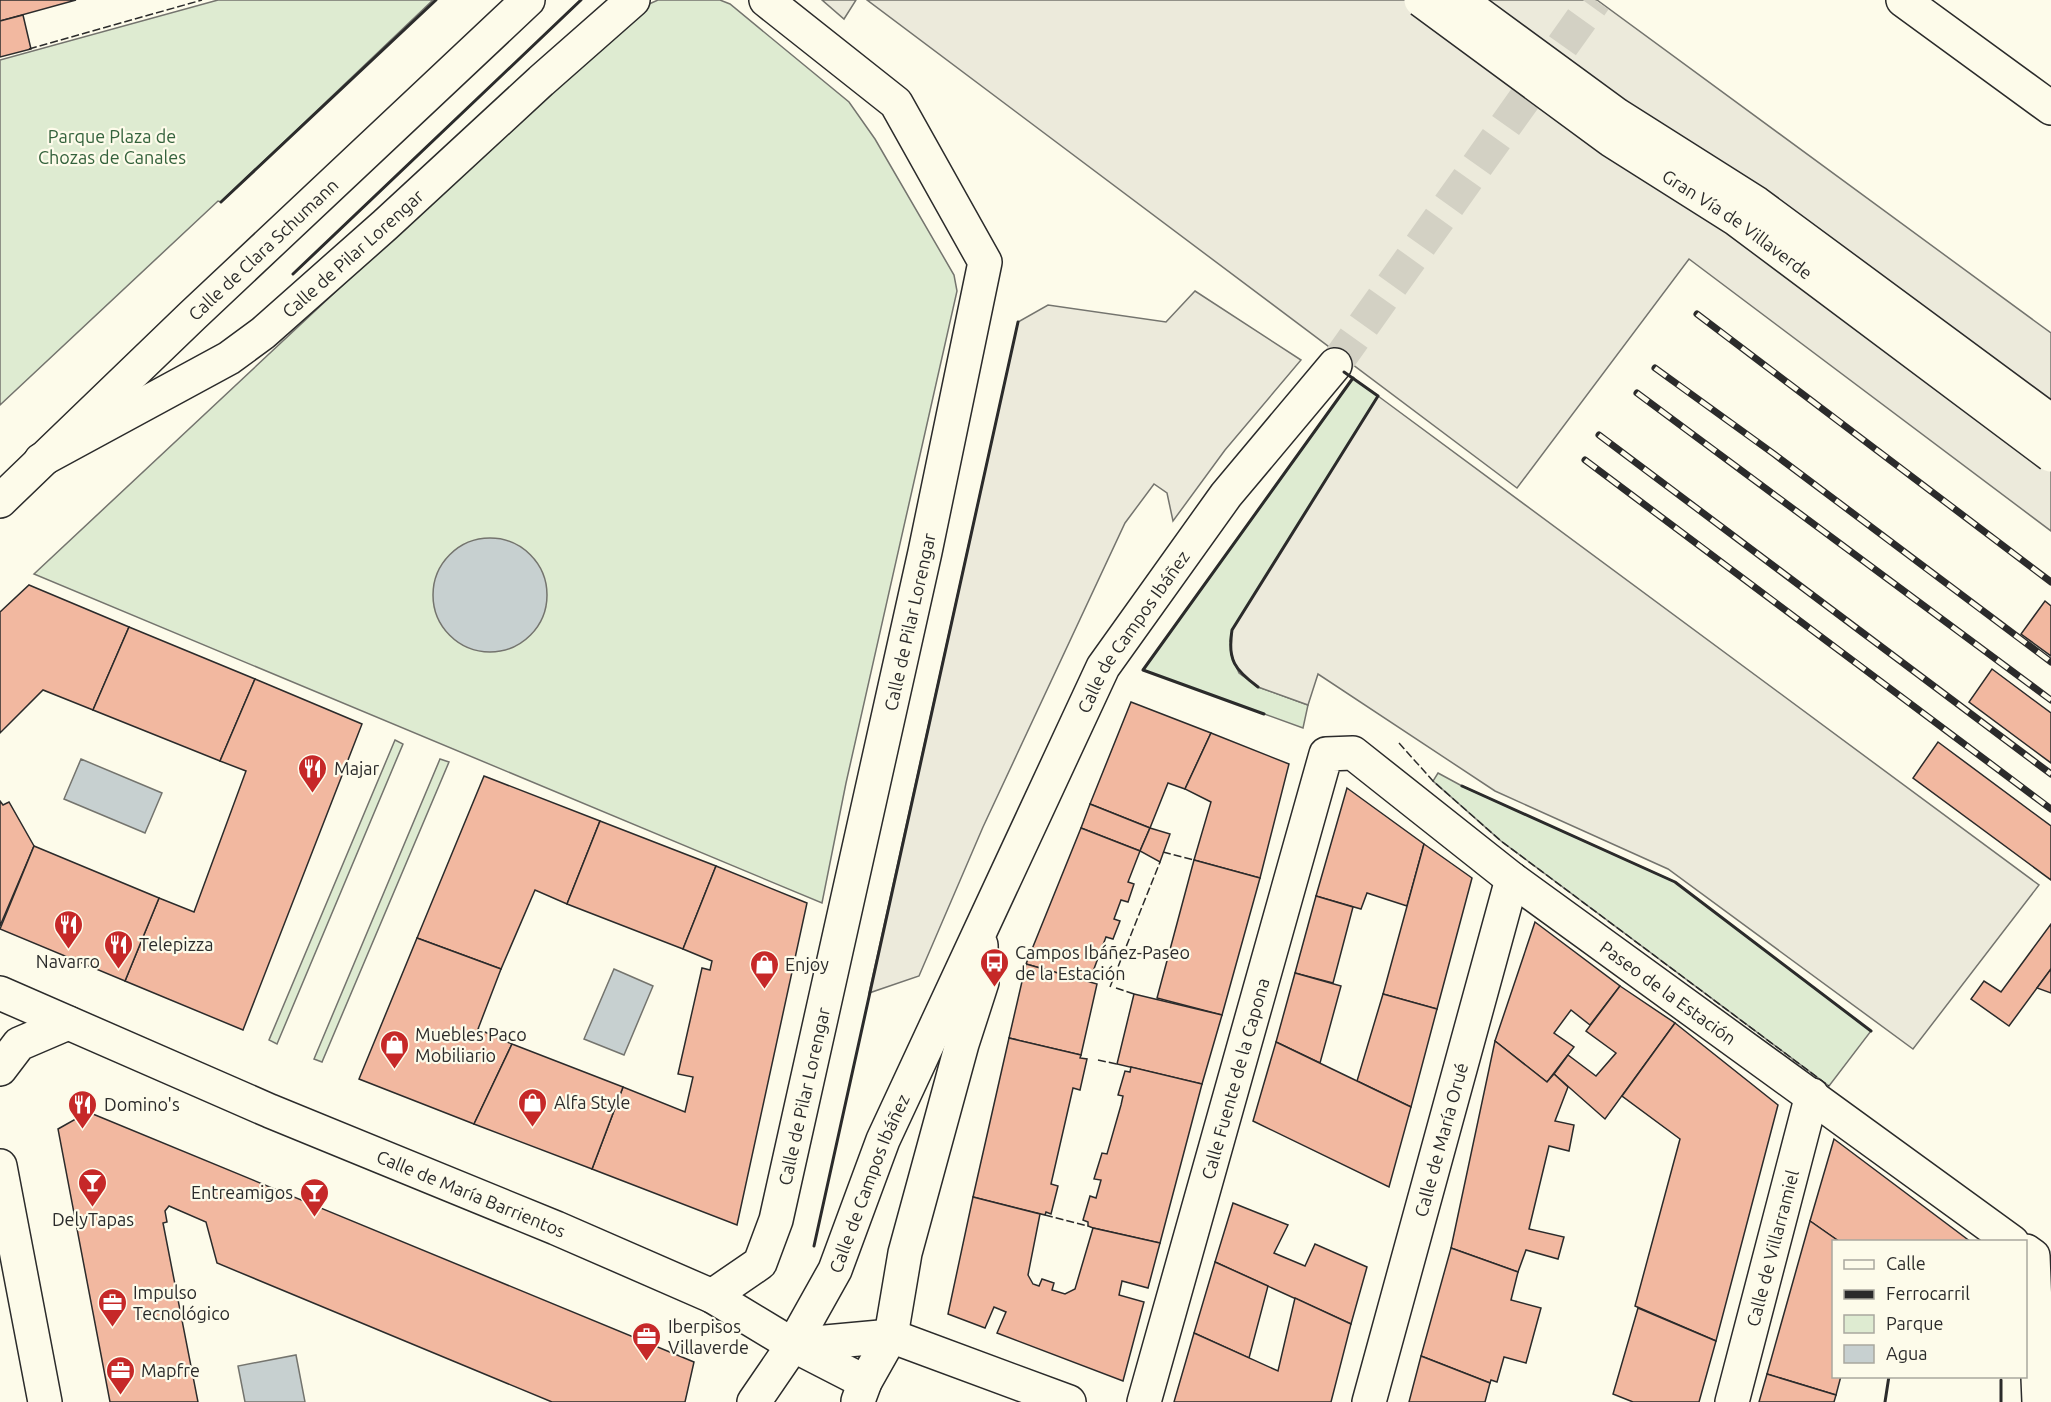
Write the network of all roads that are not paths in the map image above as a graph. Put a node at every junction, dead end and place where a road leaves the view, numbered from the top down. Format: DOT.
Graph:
graph roads {
  1 [pos="528,0"];
  2 [pos="633,0"];
  3 [pos="766,0"];
  4 [pos="1421,0"];
  5 [pos="1460,0"];
  6 [pos="1903,0"];
  7 [pos="2051,108"];
  8 [pos="1335,365"];
  9 [pos="2051,421"];
  10 [pos="2051,455"];
  11 [pos="41,460"];
  12 [pos="0,501"];
  13 [pos="1326,754"];
  14 [pos="1512,879"];
  15 [pos="981,931"];
  16 [pos="0,993"];
  17 [pos="68,1023"];
  18 [pos="0,1069"];
  19 [pos="1812,1095"];
  20 [pos="0,1166"];
  21 [pos="2009,1240"];
  22 [pos="2027,1288"];
  23 [pos="712,1296"];
  24 [pos="891,1336"];
  25 [pos="794,1345"];
  26 [pos="862,1392"];
  27 [pos="45,1402"];
  28 [pos="754,1402"];
  29 [pos="1069,1402"];
  30 [pos="1144,1402"];
  31 [pos="1369,1402"];
  32 [pos="1732,1402"];
  33 [pos="2039,1402"];
  1 -- 11 [label="street, Calle de Clara Schumann"];
  2 -- 11 [label="street, Calle de Pilar Lorengar"];
  3 -- 23 [label="street, Calle de Pilar Lorengar"];
  4 -- 10 [label="street, Gran Vía de Villaverde, bridge"];
  5 -- 9 [label="street, Gran Vía de Villaverde, bridge"];
  6 -- 7 [label="street"];
  8 -- 15 [label="street, Calle de Campos Ibáñez"];
  11 -- 12 [label="street, Calle de Clara Schumann"];
  13 -- 14 [label="street, Paseo de la Estación"];
  13 -- 30 [label="street, Calle Fuente de la Capona"];
  14 -- 19 [label="street, Paseo de la Estación"];
  14 -- 31 [label="street, Calle de María Orué"];
  15 -- 24 [label="street, Calle de Campos Ibáñez"];
  15 -- 25 [label="street, Calle de Campos Ibáñez"];
  16 -- 17 [label="street, Calle de María Barrientos"];
  17 -- 18 [label="street"];
  17 -- 23 [label="street, Calle de María Barrientos"];
  19 -- 21 [label="street, Paseo de la Estación"];
  19 -- 32 [label="street, Calle de Villarramiel"];
  20 -- 27 [label="street"];
  22 -- 33 [label="street"];
  23 -- 25 [label="street, Calle de María Barrientos"];
  24 -- 25 [label="street"];
  24 -- 26 [label="street"];
  24 -- 29 [label="street"];
  25 -- 26 [label="street, Calle de María Barrientos"];
  25 -- 28 [label="street"];
}
